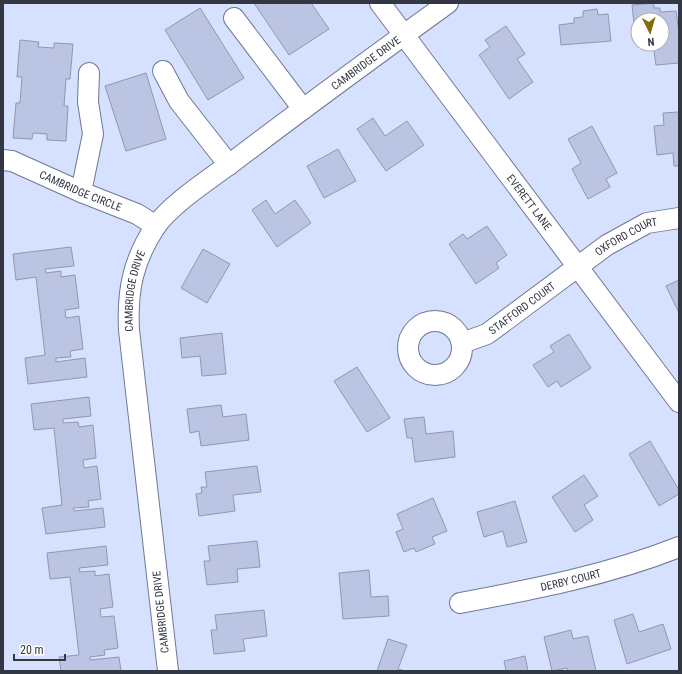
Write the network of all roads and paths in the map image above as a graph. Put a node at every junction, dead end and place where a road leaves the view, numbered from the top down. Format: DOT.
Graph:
graph roads {
  1 [pos="380,3"];
  2 [pos="448,3"];
  3 [pos="234,18"];
  4 [pos="403,35"];
  5 [pos="163,71"];
  6 [pos="89,73"];
  7 [pos="303,109"];
  8 [pos="3,160"];
  9 [pos="228,165"];
  10 [pos="81,192"];
  11 [pos="679,218"];
  12 [pos="156,226"];
  13 [pos="578,267"];
  14 [pos="462,343"];
  15 [pos="679,402"];
  16 [pos="679,548"];
  17 [pos="460,603"];
  18 [pos="168,671"];
  1 -- 4 [label="street, EVERETT LANE"];
  2 -- 4 [label="street, CAMBRIDGE DRIVE"];
  3 -- 7 [label="street"];
  4 -- 7 [label="street, CAMBRIDGE DRIVE"];
  4 -- 13 [label="street, EVERETT LANE"];
  5 -- 9 [label="street"];
  6 -- 10 [label="street"];
  7 -- 9 [label="street, CAMBRIDGE DRIVE"];
  8 -- 10 [label="street, CAMBRIDGE CIRCLE"];
  9 -- 12 [label="street, CAMBRIDGE DRIVE"];
  10 -- 12 [label="street, CAMBRIDGE CIRCLE"];
  11 -- 13 [label="street, OXFORD COURT"];
  12 -- 18 [label="street, CAMBRIDGE DRIVE"];
  13 -- 14 [label="street, STAFFORD COURT"];
  13 -- 15 [label="street, EVERETT LANE"];
  16 -- 17 [label="street, DERBY COURT"];
}
